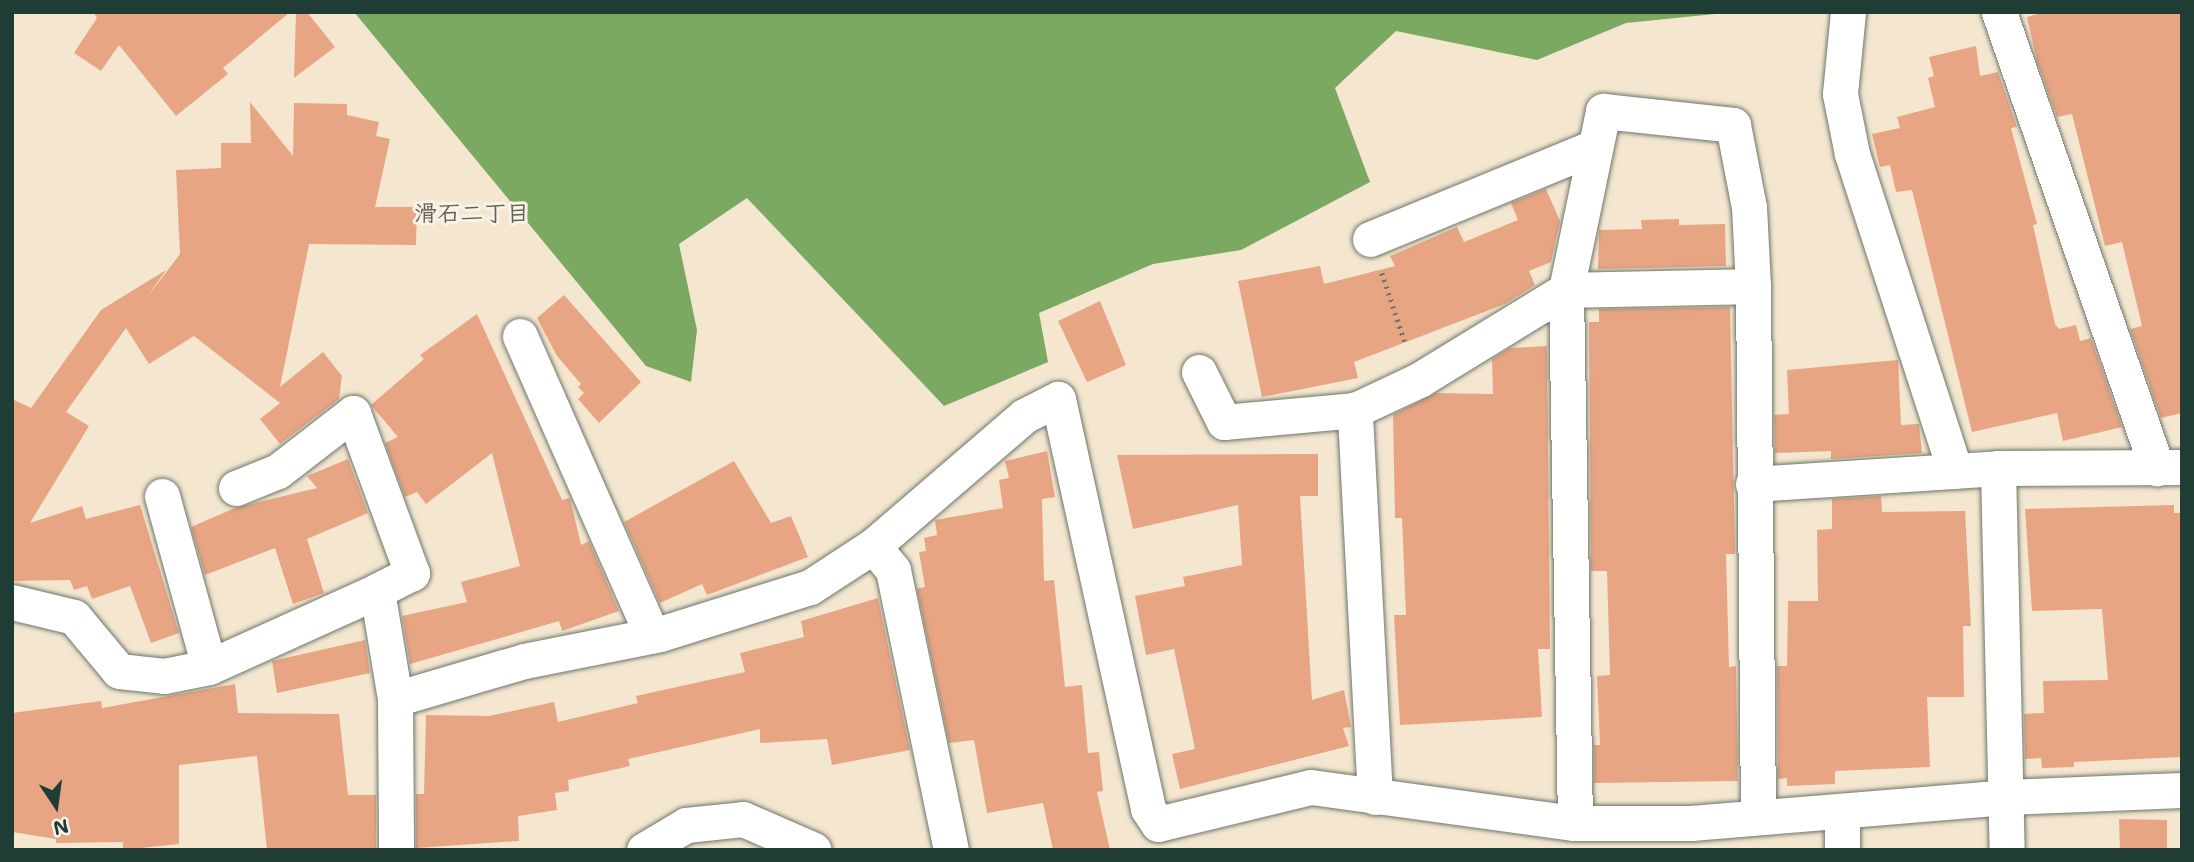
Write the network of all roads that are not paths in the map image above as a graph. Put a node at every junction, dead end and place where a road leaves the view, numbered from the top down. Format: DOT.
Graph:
graph roads {
  1 [pos="1848,12"];
  2 [pos="1999,12"];
  3 [pos="1594,147"];
  4 [pos="1370,239"];
  5 [pos="1753,286"];
  6 [pos="1566,290"];
  7 [pos="520,336"];
  8 [pos="1199,372"];
  9 [pos="1355,410"];
  10 [pos="1998,468"];
  11 [pos="2169,468"];
  12 [pos="1955,471"];
  13 [pos="1753,484"];
  14 [pos="236,488"];
  15 [pos="162,496"];
  16 [pos="873,546"];
  17 [pos="377,591"];
  18 [pos="12,603"];
  19 [pos="652,635"];
  20 [pos="209,667"];
  21 [pos="395,699"];
  22 [pos="2182,790"];
  23 [pos="1375,797"];
  24 [pos="2006,797"];
  25 [pos="1842,812"];
  26 [pos="1758,817"];
  27 [pos="1575,823"];
  28 [pos="1691,836"];
  29 [pos="396,850"];
  30 [pos="644,850"];
  31 [pos="814,850"];
  32 [pos="951,850"];
  33 [pos="1842,850"];
  34 [pos="2007,850"];
  1 -- 12 [label="street"];
  2 -- 11 [label="street"];
  3 -- 4 [label="street"];
  3 -- 5 [label="street"];
  3 -- 6 [label="street"];
  5 -- 6 [label="street"];
  5 -- 13 [label="street"];
  6 -- 9 [label="street"];
  6 -- 27 [label="street"];
  7 -- 19 [label="street"];
  8 -- 9 [label="street"];
  9 -- 23 [label="street"];
  10 -- 11 [label="street"];
  10 -- 12 [label="street"];
  10 -- 24 [label="street"];
  12 -- 13 [label="street"];
  13 -- 26 [label="street"];
  14 -- 17 [label="street"];
  15 -- 20 [label="street"];
  16 -- 19 [label="street"];
  16 -- 23 [label="street"];
  16 -- 32 [label="street"];
  17 -- 20 [label="street"];
  17 -- 21 [label="street"];
  18 -- 20 [label="street"];
  19 -- 21 [label="street"];
  21 -- 29 [label="street"];
  22 -- 24 [label="street"];
  23 -- 27 [label="street"];
  24 -- 25 [label="street"];
  24 -- 34 [label="street"];
  25 -- 26 [label="street"];
  25 -- 33 [label="street"];
  26 -- 28 [label="street"];
  27 -- 28 [label="street"];
  30 -- 31 [label="street"];
}
